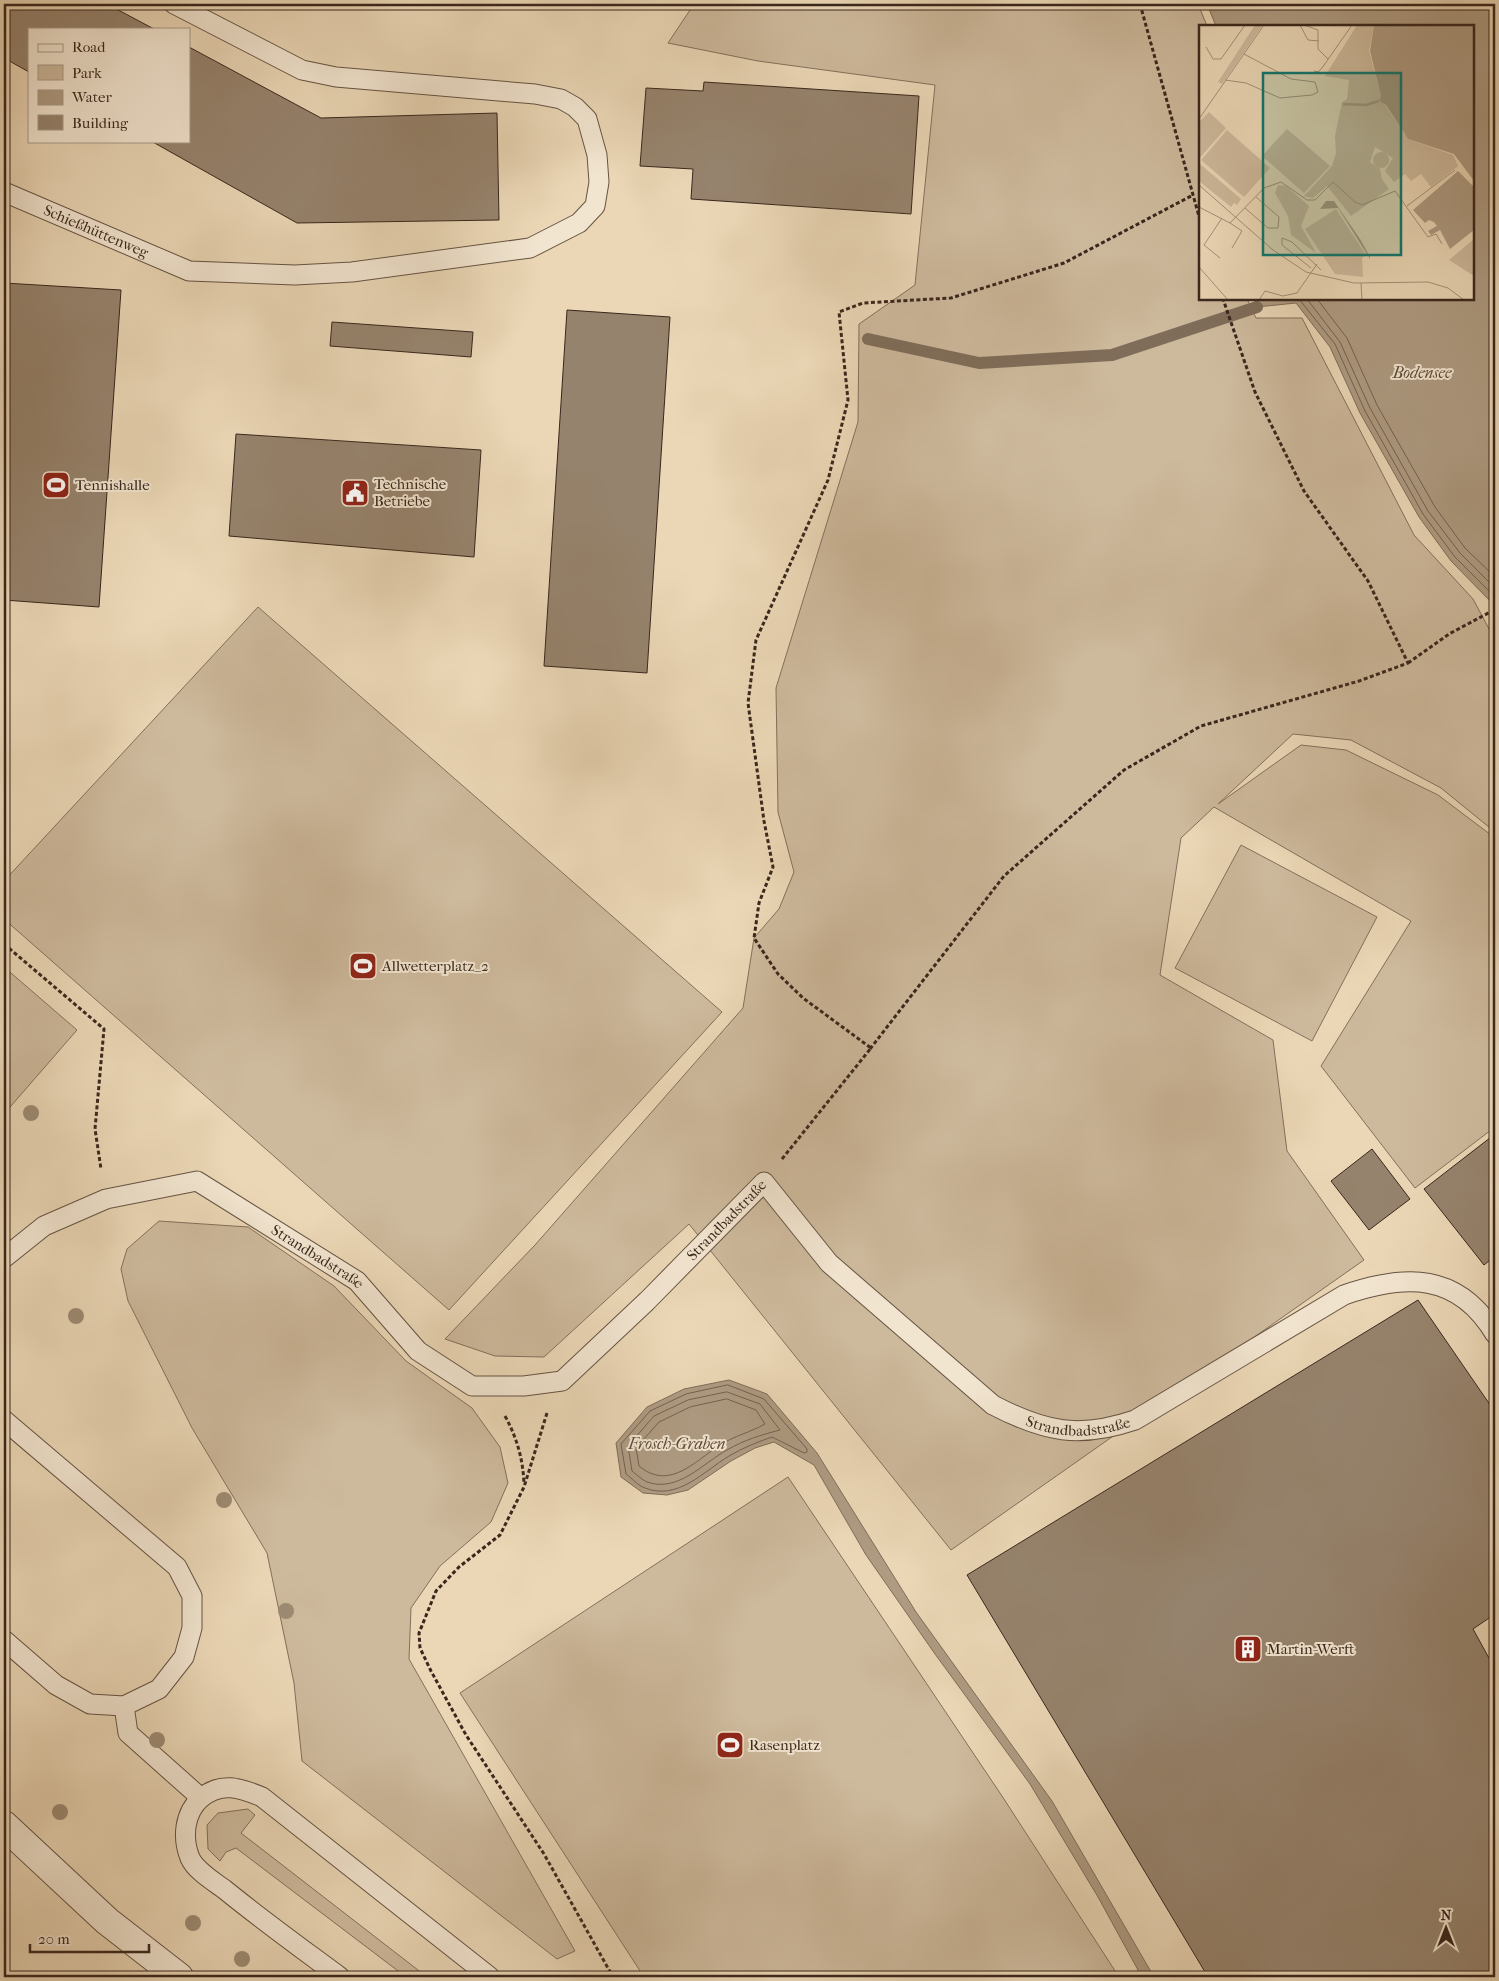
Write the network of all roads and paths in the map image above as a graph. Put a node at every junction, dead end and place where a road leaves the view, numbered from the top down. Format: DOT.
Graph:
graph roads {
  1 [pos="174,4"];
  2 [pos="1140,4"];
  3 [pos="4,192"];
  4 [pos="1193,195"];
  5 [pos="1199,216"];
  6 [pos="1223,300"];
  7 [pos="1494,610"];
  8 [pos="1408,663"];
  9 [pos="4,944"];
  10 [pos="871,1048"];
  11 [pos="764,1182"];
  12 [pos="106,1199"];
  13 [pos="4,1258"];
  14 [pos="1495,1332"];
  15 [pos="562,1381"];
  16 [pos="472,1386"];
  17 [pos="4,1420"];
  18 [pos="524,1487"];
  19 [pos="4,1640"];
  20 [pos="124,1706"];
  21 [pos="201,1798"];
  22 [pos="4,1825"];
  23 [pos="179,1977"];
  24 [pos="340,1977"];
  25 [pos="490,1977"];
  26 [pos="613,1977"];
  1 -- 3 [label="lane, Schießhüttenweg"];
  2 -- 4 [label="path"];
  4 -- 5 [label="path"];
  4 -- 10 [label="path"];
  6 -- 8 [label="path"];
  7 -- 8 [label="path"];
  8 -- 10 [label="path"];
  9 -- 12 [label="path"];
  10 -- 11 [label="path"];
  11 -- 14 [label="lane, Strandbadstraße"];
  11 -- 15 [label="lane, Strandbadstraße"];
  12 -- 13 [label="lane, Strandbadstraße"];
  12 -- 16 [label="lane, Strandbadstraße"];
  15 -- 16 [label="lane"];
  15 -- 18 [label="path"];
  16 -- 18 [label="path"];
  17 -- 20 [label="lane"];
  18 -- 26 [label="path"];
  19 -- 20 [label="lane"];
  20 -- 21 [label="lane"];
  21 -- 24 [label="lane"];
  21 -- 25 [label="lane"];
  22 -- 23 [label="street"];
}
